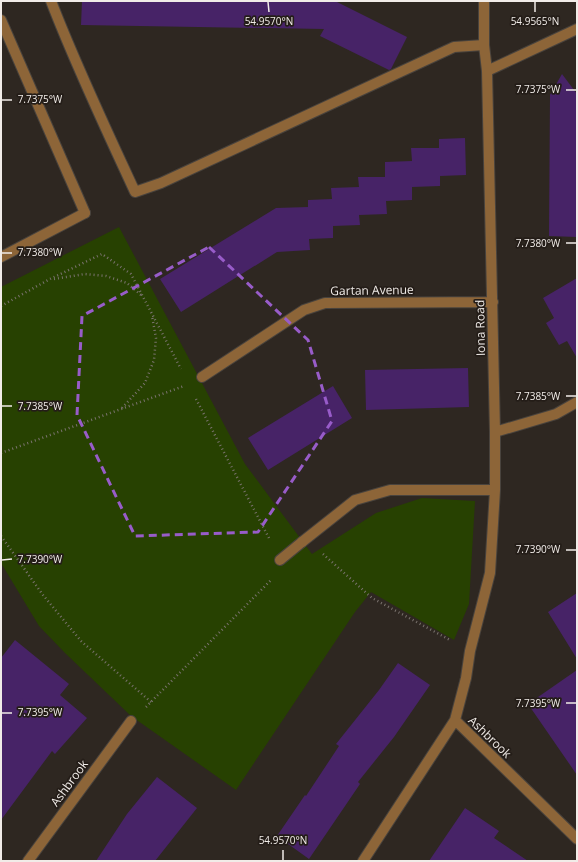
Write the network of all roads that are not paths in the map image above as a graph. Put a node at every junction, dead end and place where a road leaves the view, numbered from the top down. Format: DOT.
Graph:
graph roads {
  1 [pos="51,1"];
  2 [pos="484,1"];
  3 [pos="1,20"];
  4 [pos="577,29"];
  5 [pos="484,45"];
  6 [pos="487,70"];
  7 [pos="1,257"];
  8 [pos="493,302"];
  9 [pos="202,377"];
  10 [pos="577,402"];
  11 [pos="495,432"];
  12 [pos="495,490"];
  13 [pos="280,560"];
  14 [pos="455,720"];
  15 [pos="131,721"];
  16 [pos="577,839"];
  17 [pos="28,861"];
  18 [pos="363,861"];
  1 -- 5 [label="street"];
  2 -- 5 [label="street, Iona Road"];
  3 -- 7 [label="street"];
  4 -- 6 [label="street"];
  5 -- 6 [label="street, Iona Road"];
  6 -- 8 [label="street, Iona Road"];
  8 -- 9 [label="street, Gartan Avenue"];
  8 -- 11 [label="street, Iona Road"];
  10 -- 11 [label="street"];
  11 -- 12 [label="street, Iona Road"];
  12 -- 13 [label="street"];
  12 -- 14 [label="street, Iona Road"];
  14 -- 16 [label="street, Ashbrook"];
  14 -- 18 [label="street, Ashbrook"];
  15 -- 17 [label="street, Ashbrook"];
}
